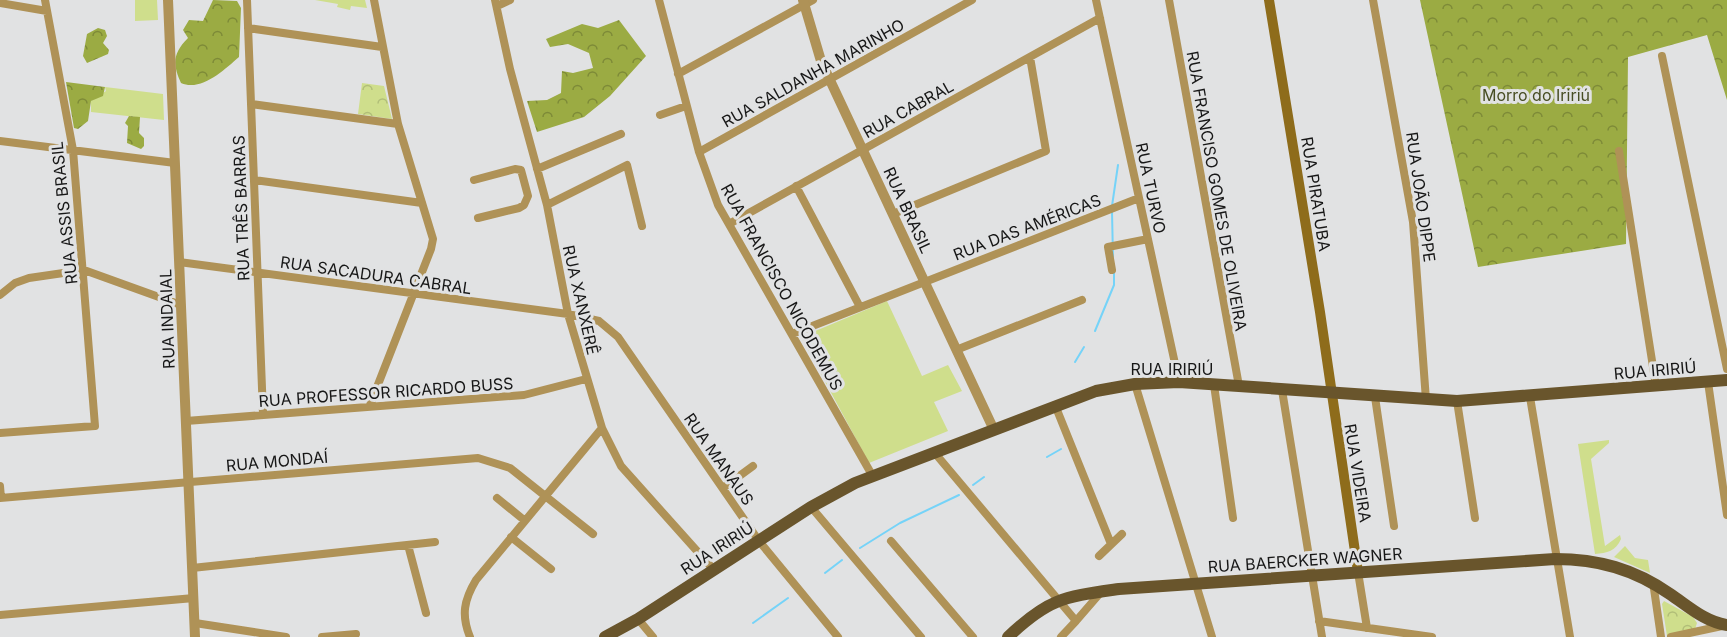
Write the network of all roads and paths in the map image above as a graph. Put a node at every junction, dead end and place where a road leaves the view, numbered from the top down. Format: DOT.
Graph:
graph roads {
  1 [pos="45,0"];
  2 [pos="168,0"];
  3 [pos="247,0"];
  4 [pos="374,0"];
  5 [pos="510,0"];
  6 [pos="659,0"];
  7 [pos="972,0"];
  8 [pos="1096,0"];
  9 [pos="1169,0"];
  10 [pos="1269,0"];
  11 [pos="1373,0"];
  12 [pos="807,2"];
  13 [pos="0,3"];
  14 [pos="496,3"];
  15 [pos="47,11"];
  16 [pos="1100,18"];
  17 [pos="248,28"];
  18 [pos="382,47"];
  19 [pos="1662,56"];
  20 [pos="1030,57"];
  21 [pos="678,74"];
  22 [pos="830,79"];
  23 [pos="251,104"];
  24 [pos="686,106"];
  25 [pos="660,115"];
  26 [pos="398,124"];
  27 [pos="621,134"];
  28 [pos="0,141"];
  29 [pos="863,149"];
  30 [pos="73,150"];
  31 [pos="1619,151"];
  32 [pos="699,153"];
  33 [pos="175,163"];
  34 [pos="537,169"];
  35 [pos="254,180"];
  36 [pos="474,180"];
  37 [pos="796,186"];
  38 [pos="542,187"];
  39 [pos="528,191"];
  40 [pos="1139,198"];
  41 [pos="422,202"];
  42 [pos="547,205"];
  43 [pos="893,214"];
  44 [pos="478,218"];
  45 [pos="729,224"];
  46 [pos="642,226"];
  47 [pos="1148,239"];
  48 [pos="179,262"];
  49 [pos="84,270"];
  50 [pos="1112,270"];
  51 [pos="257,273"];
  52 [pos="925,282"];
  53 [pos="0,295"];
  54 [pos="413,295"];
  55 [pos="1083,300"];
  56 [pos="181,305"];
  57 [pos="860,308"];
  58 [pos="568,314"];
  59 [pos="792,334"];
  60 [pos="956,350"];
  61 [pos="1727,369"];
  62 [pos="586,379"];
  63 [pos="1727,380"];
  64 [pos="1179,382"];
  65 [pos="1708,382"];
  66 [pos="1135,384"];
  67 [pos="1214,385"];
  68 [pos="1239,386"];
  69 [pos="1656,386"];
  70 [pos="1282,390"];
  71 [pos="1332,393"];
  72 [pos="1375,397"];
  73 [pos="1530,397"];
  74 [pos="1426,400"];
  75 [pos="1457,401"];
  76 [pos="370,405"];
  77 [pos="1055,405"];
  78 [pos="263,414"];
  79 [pos="186,421"];
  80 [pos="602,428"];
  81 [pos="994,430"];
  82 [pos="0,433"];
  83 [pos="934,452"];
  84 [pos="753,466"];
  85 [pos="872,475"];
  86 [pos="189,482"];
  87 [pos="0,486"];
  88 [pos="723,488"];
  89 [pos="545,495"];
  90 [pos="1,498"];
  91 [pos="497,498"];
  92 [pos="811,507"];
  93 [pos="1727,515"];
  94 [pos="1233,518"];
  95 [pos="1475,518"];
  96 [pos="524,520"];
  97 [pos="1394,526"];
  98 [pos="593,534"];
  99 [pos="1122,534"];
  100 [pos="511,537"];
  101 [pos="759,541"];
  102 [pos="891,541"];
  103 [pos="435,542"];
  104 [pos="1111,544"];
  105 [pos="408,545"];
  106 [pos="1099,556"];
  107 [pos="1555,559"];
  108 [pos="192,568"];
  109 [pos="551,569"];
  110 [pos="714,570"];
  111 [pos="1358,572"];
  112 [pos="1312,576"];
  113 [pos="1653,582"];
  114 [pos="1196,585"];
  115 [pos="1102,591"];
  116 [pos="194,598"];
  117 [pos="1058,600"];
  118 [pos="426,613"];
  119 [pos="0,615"];
  120 [pos="638,619"];
  121 [pos="1076,621"];
  122 [pos="1319,621"];
  123 [pos="195,623"];
  124 [pos="1727,625"];
  125 [pos="1367,628"];
  126 [pos="356,634"];
  127 [pos="1407,635"];
  128 [pos="1421,636"];
  129 [pos="195,637"];
  130 [pos="286,637"];
  131 [pos="322,637"];
  132 [pos="470,637"];
  133 [pos="605,637"];
  134 [pos="653,637"];
  135 [pos="838,637"];
  136 [pos="921,637"];
  137 [pos="973,637"];
  138 [pos="1008,637"];
  139 [pos="1061,637"];
  140 [pos="1212,637"];
  141 [pos="1322,637"];
  142 [pos="1432,637"];
  143 [pos="1570,637"];
  144 [pos="1661,637"];
  145 [pos="1671,637"];
  1 -- 15 [label="street, RUA ASSIS BRASIL"];
  2 -- 33 [label="street, RUA INDAIAL"];
  3 -- 17 [label="street, RUA TRÊS BARRAS"];
  4 -- 18 [label="street"];
  5 -- 14 [label="street"];
  6 -- 21 [label="street, RUA FRANCISCO NICODEMUS"];
  7 -- 22 [label="street, RUA SALDANHA MARINHO"];
  8 -- 16 [label="street, RUA TURVO"];
  9 -- 68 [label="street, RUA FRANCISO GOMES DE OLIVEIRA"];
  10 -- 71 [label="main road, RUA PIRATUBA"];
  11 -- 74 [label="street, RUA JOÃO DIPPE"];
  12 -- 21 [label="street"];
  12 -- 22 [label="street, RUA BRASIL"];
  13 -- 15 [label="street"];
  14 -- 34 [label="street, RUA XANXERÊ"];
  15 -- 30 [label="street, RUA ASSIS BRASIL"];
  16 -- 20 [label="street, RUA CABRAL"];
  16 -- 40 [label="street, RUA TURVO"];
  17 -- 18 [label="street"];
  17 -- 23 [label="street, RUA TRÊS BARRAS"];
  18 -- 26 [label="street"];
  19 -- 61 [label="street"];
  20 -- 29 [label="street, RUA CABRAL"];
  20 -- 43 [label="street"];
  21 -- 24 [label="street, RUA FRANCISCO NICODEMUS"];
  22 -- 29 [label="street, RUA BRASIL"];
  22 -- 32 [label="street, RUA SALDANHA MARINHO"];
  23 -- 26 [label="street"];
  23 -- 35 [label="street, RUA TRÊS BARRAS"];
  24 -- 25 [label="street"];
  24 -- 32 [label="street, RUA FRANCISCO NICODEMUS"];
  26 -- 41 [label="street"];
  27 -- 34 [label="street"];
  28 -- 30 [label="street"];
  29 -- 37 [label="street, RUA CABRAL"];
  29 -- 43 [label="street, RUA BRASIL"];
  30 -- 33 [label="street"];
  30 -- 49 [label="street, RUA ASSIS BRASIL"];
  31 -- 69 [label="street"];
  32 -- 45 [label="street, RUA FRANCISCO NICODEMUS"];
  33 -- 48 [label="street, RUA INDAIAL"];
  34 -- 38 [label="street, RUA XANXERÊ"];
  35 -- 41 [label="street"];
  35 -- 51 [label="street, RUA TRÊS BARRAS"];
  36 -- 39 [label="street"];
  37 -- 45 [label="street, RUA CABRAL"];
  37 -- 57 [label="street"];
  38 -- 39 [label="street"];
  38 -- 42 [label="street, RUA XANXERÊ"];
  39 -- 44 [label="street"];
  40 -- 47 [label="street, RUA TURVO"];
  40 -- 52 [label="street, RUA DAS AMÉRICAS"];
  41 -- 54 [label="street"];
  42 -- 46 [label="street"];
  42 -- 58 [label="street, RUA XANXERÊ"];
  43 -- 52 [label="street, RUA BRASIL"];
  45 -- 59 [label="street, RUA FRANCISCO NICODEMUS"];
  47 -- 50 [label="street"];
  47 -- 64 [label="street, RUA TURVO"];
  48 -- 51 [label="street, RUA SACADURA CABRAL"];
  48 -- 56 [label="street, RUA INDAIAL"];
  49 -- 53 [label="street"];
  49 -- 56 [label="street"];
  49 -- 82 [label="street, RUA ASSIS BRASIL"];
  51 -- 54 [label="street, RUA SACADURA CABRAL"];
  51 -- 78 [label="street, RUA TRÊS BARRAS"];
  52 -- 57 [label="street, RUA DAS AMÉRICAS"];
  52 -- 60 [label="street, RUA BRASIL"];
  54 -- 58 [label="street, RUA SACADURA CABRAL"];
  54 -- 76 [label="street"];
  55 -- 60 [label="street"];
  56 -- 79 [label="street, RUA INDAIAL"];
  57 -- 59 [label="street, RUA DAS AMÉRICAS"];
  58 -- 62 [label="street, RUA XANXERÊ"];
  58 -- 88 [label="street, RUA MANAUS"];
  59 -- 85 [label="street, RUA FRANCISCO NICODEMUS"];
  60 -- 81 [label="street, RUA BRASIL"];
  62 -- 76 [label="street, RUA PROFESSOR RICARDO BUSS"];
  62 -- 80 [label="street, RUA XANXERÊ"];
  63 -- 65 [label="main road, RUA IRIRIÚ"];
  64 -- 66 [label="main road, RUA IRIRIÚ"];
  64 -- 67 [label="main road, RUA IRIRIÚ"];
  65 -- 69 [label="main road, RUA IRIRIÚ"];
  65 -- 93 [label="street"];
  66 -- 77 [label="main road, RUA IRIRIÚ"];
  66 -- 114 [label="street"];
  67 -- 68 [label="main road, RUA IRIRIÚ"];
  67 -- 94 [label="street"];
  68 -- 70 [label="main road, RUA IRIRIÚ"];
  69 -- 73 [label="main road, RUA IRIRIÚ"];
  70 -- 71 [label="main road, RUA IRIRIÚ"];
  70 -- 112 [label="street"];
  71 -- 72 [label="main road, RUA IRIRIÚ"];
  71 -- 111 [label="main road, RUA VIDEIRA"];
  72 -- 74 [label="main road, RUA IRIRIÚ"];
  72 -- 97 [label="street"];
  73 -- 75 [label="main road, RUA IRIRIÚ"];
  73 -- 107 [label="street"];
  74 -- 75 [label="main road, RUA IRIRIÚ"];
  75 -- 95 [label="street"];
  76 -- 78 [label="street, RUA PROFESSOR RICARDO BUSS"];
  77 -- 81 [label="main road, RUA IRIRIÚ"];
  77 -- 104 [label="street"];
  78 -- 79 [label="street, RUA PROFESSOR RICARDO BUSS"];
  79 -- 86 [label="street, RUA INDAIAL"];
  80 -- 89 [label="street"];
  80 -- 110 [label="street, RUA XANXERÊ"];
  81 -- 83 [label="main road, RUA IRIRIÚ"];
  83 -- 85 [label="main road, RUA IRIRIÚ"];
  83 -- 117 [label="street"];
  84 -- 88 [label="street"];
  85 -- 92 [label="main road, RUA IRIRIÚ"];
  86 -- 89 [label="street, RUA MONDAÍ"];
  86 -- 90 [label="street, RUA MONDAÍ"];
  86 -- 108 [label="street, RUA INDAIAL"];
  87 -- 90 [label="street"];
  88 -- 101 [label="street, RUA MANAUS"];
  89 -- 96 [label="street"];
  89 -- 98 [label="street, RUA MONDAÍ"];
  91 -- 96 [label="street"];
  92 -- 101 [label="main road, RUA IRIRIÚ"];
  92 -- 136 [label="street"];
  96 -- 100 [label="street"];
  99 -- 104 [label="street"];
  100 -- 109 [label="street"];
  100 -- 132 [label="street"];
  101 -- 110 [label="main road, RUA IRIRIÚ"];
  101 -- 135 [label="street, RUA MANAUS"];
  102 -- 137 [label="street"];
  103 -- 105 [label="street"];
  104 -- 106 [label="street"];
  105 -- 108 [label="street"];
  105 -- 118 [label="street"];
  107 -- 111 [label="main road, RUA BAERCKER WAGNER"];
  107 -- 113 [label="main road, RUA BAERCKER WAGNER"];
  107 -- 143 [label="street"];
  108 -- 116 [label="street, RUA INDAIAL"];
  110 -- 120 [label="main road, RUA IRIRIÚ"];
  111 -- 112 [label="main road, RUA BAERCKER WAGNER"];
  111 -- 125 [label="street, RUA VIDEIRA"];
  112 -- 114 [label="main road, RUA BAERCKER WAGNER"];
  112 -- 122 [label="street"];
  113 -- 124 [label="main road, RUA BAERCKER WAGNER"];
  113 -- 144 [label="street"];
  114 -- 115 [label="main road, RUA BAERCKER WAGNER"];
  114 -- 140 [label="street"];
  115 -- 117 [label="main road, RUA BAERCKER WAGNER"];
  115 -- 121 [label="street"];
  116 -- 119 [label="street"];
  116 -- 123 [label="street, RUA INDAIAL"];
  117 -- 121 [label="street"];
  117 -- 138 [label="main road, RUA BAERCKER WAGNER"];
  120 -- 133 [label="main road, RUA IRIRIÚ"];
  120 -- 134 [label="street"];
  121 -- 139 [label="street"];
  122 -- 125 [label="street"];
  122 -- 141 [label="street"];
  123 -- 129 [label="street, RUA INDAIAL"];
  123 -- 130 [label="street"];
  124 -- 145 [label="street"];
  125 -- 127 [label="street"];
  126 -- 131 [label="street"];
  127 -- 128 [label="street"];
  128 -- 142 [label="street"];
}
